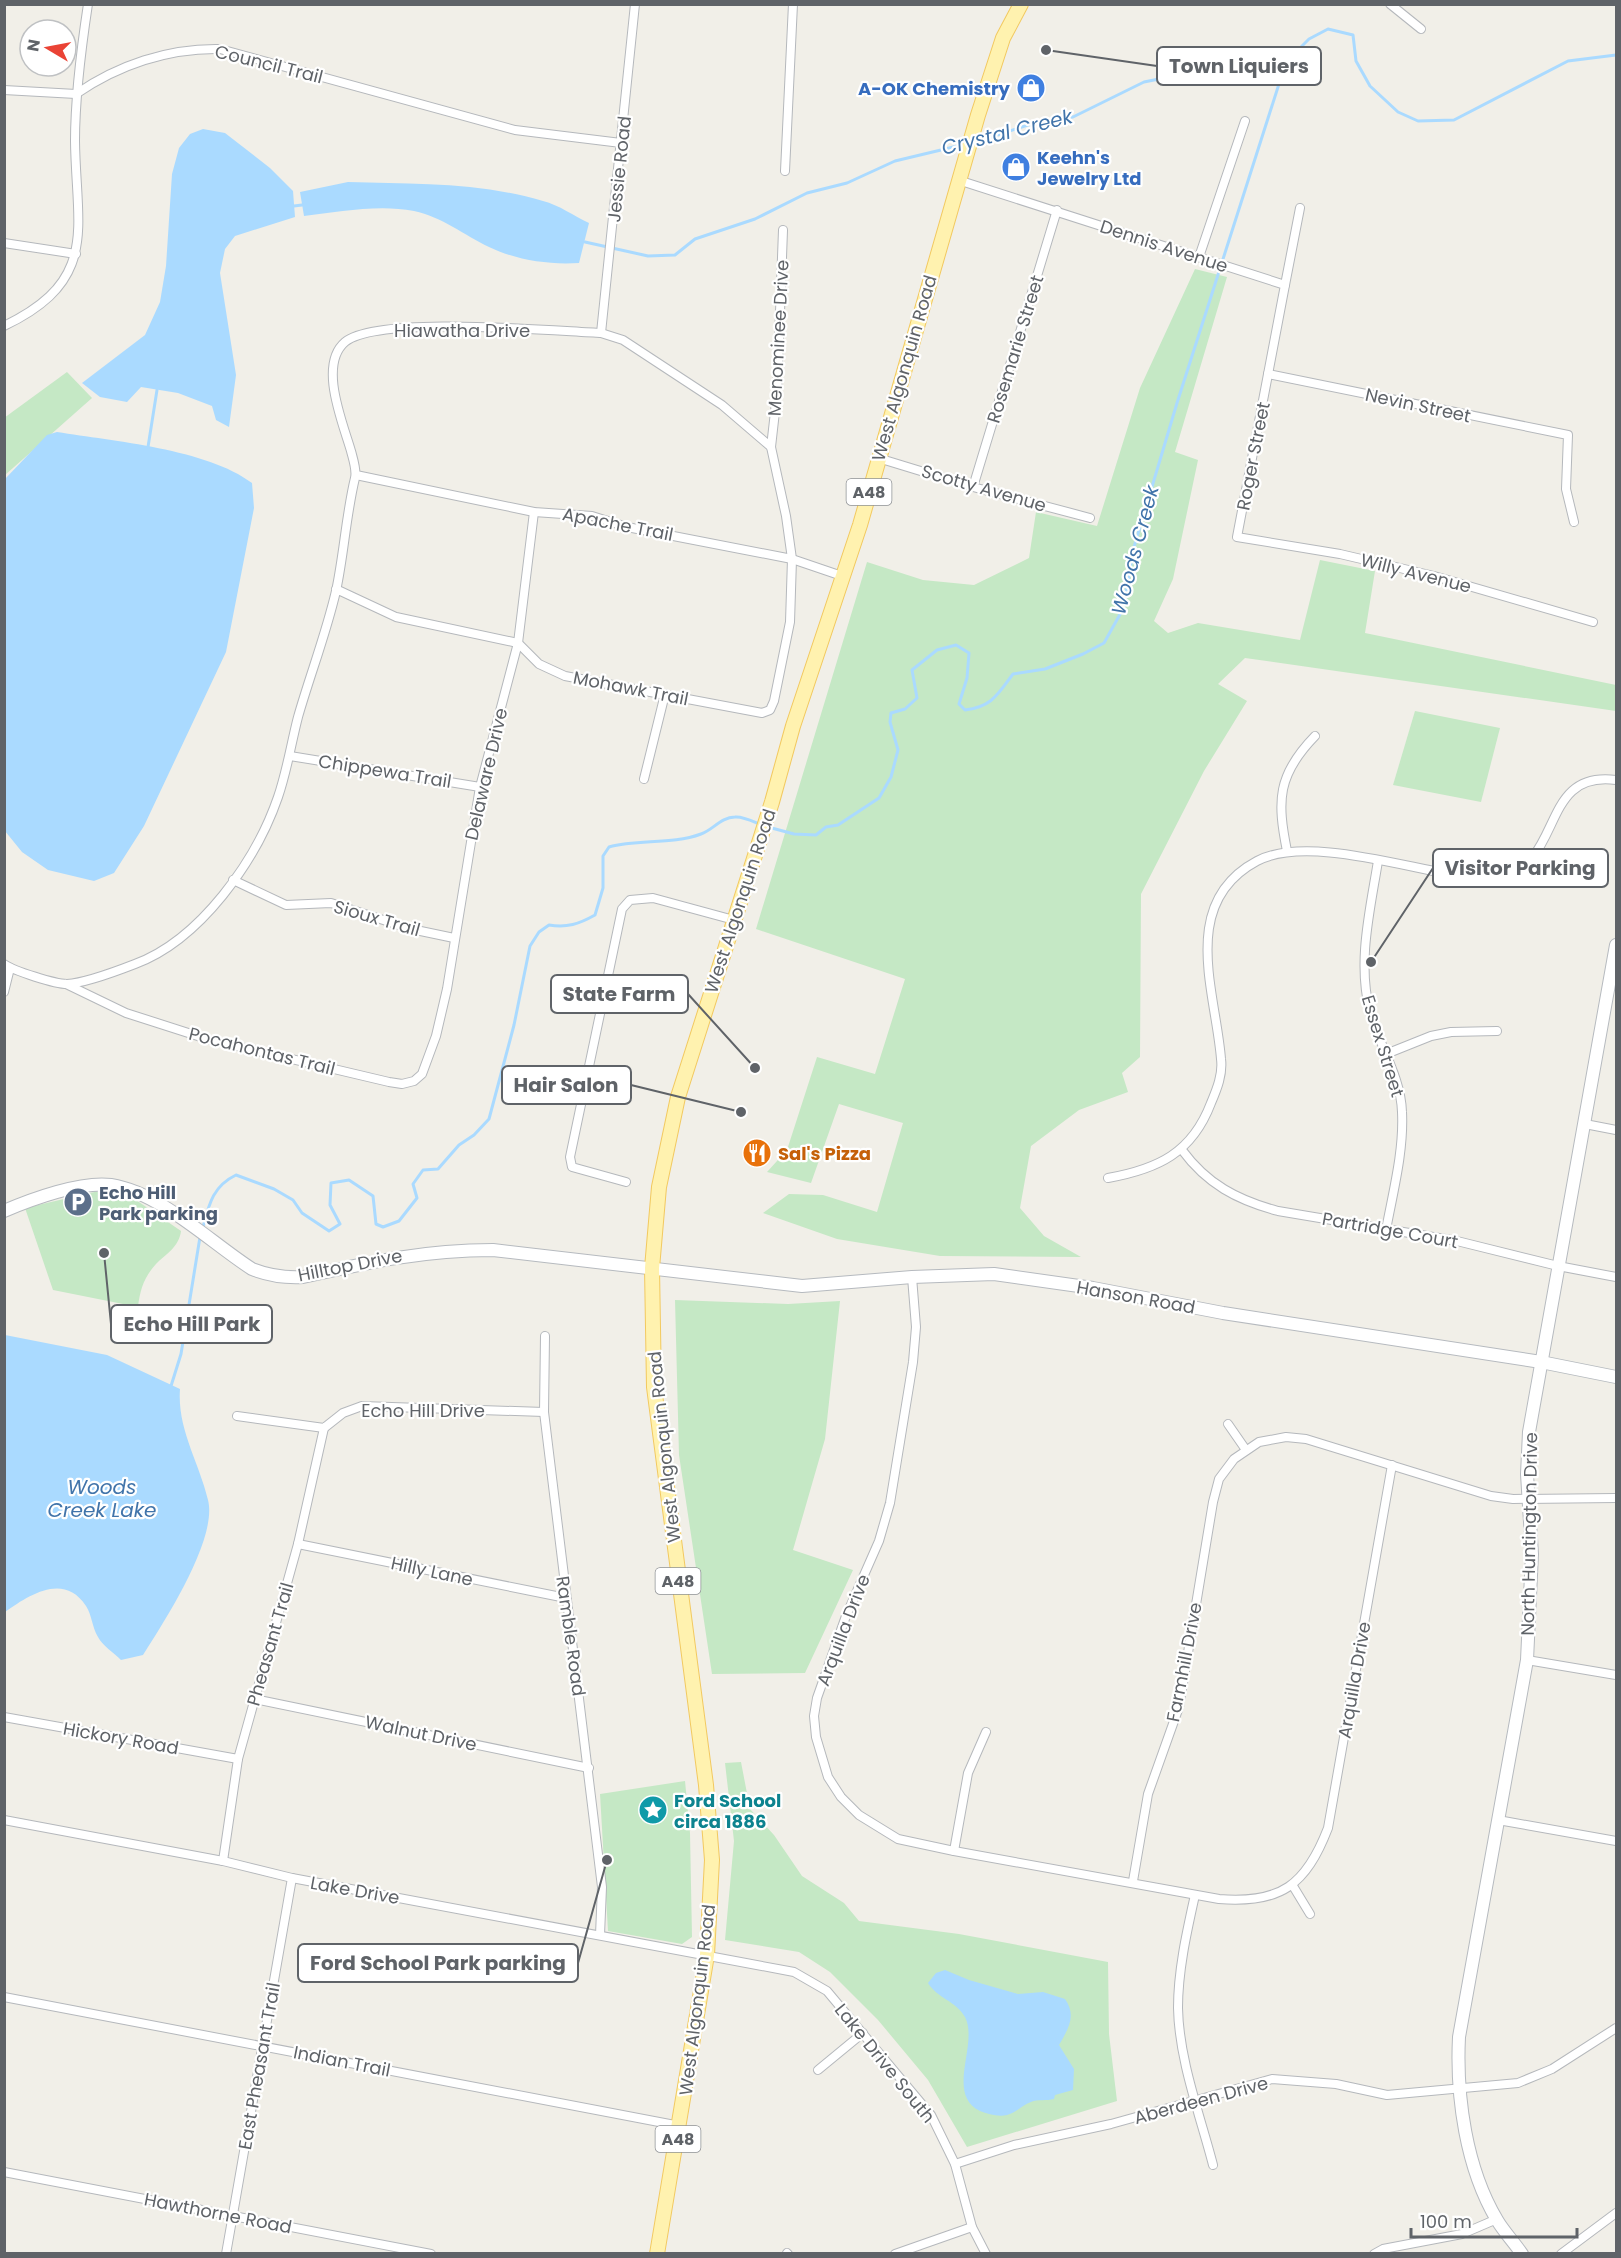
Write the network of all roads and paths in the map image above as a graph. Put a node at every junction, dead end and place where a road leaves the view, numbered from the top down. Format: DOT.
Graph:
graph roads {
  1 [pos="88,4"];
  2 [pos="635,4"];
  3 [pos="793,4"];
  4 [pos="1021,4"];
  5 [pos="1389,4"];
  6 [pos="1421,29"];
  7 [pos="4,90"];
  8 [pos="76,94"];
  9 [pos="1245,121"];
  10 [pos="621,143"];
  11 [pos="785,171"];
  12 [pos="958,180"];
  13 [pos="1300,208"];
  14 [pos="1057,210"];
  15 [pos="783,230"];
  16 [pos="4,243"];
  17 [pos="76,254"];
  18 [pos="1204,259"];
  19 [pos="1284,285"];
  20 [pos="4,326"];
  21 [pos="601,333"];
  22 [pos="1268,374"];
  23 [pos="771,447"];
  24 [pos="878,458"];
  25 [pos="357,474"];
  26 [pos="973,487"];
  27 [pos="534,512"];
  28 [pos="1090,518"];
  29 [pos="1574,522"];
  30 [pos="1237,537"];
  31 [pos="792,559"];
  32 [pos="842,576"];
  33 [pos="336,589"];
  34 [pos="1593,622"];
  35 [pos="518,642"];
  36 [pos="665,694"];
  37 [pos="1315,736"];
  38 [pos="290,756"];
  39 [pos="644,779"];
  40 [pos="1617,780"];
  41 [pos="480,787"];
  42 [pos="1287,851"];
  43 [pos="1378,861"];
  44 [pos="233,880"];
  45 [pos="734,920"];
  46 [pos="454,938"];
  47 [pos="1617,945"];
  48 [pos="7,966"];
  49 [pos="66,984"];
  50 [pos="1612,985"];
  51 [pos="4,992"];
  52 [pos="1497,1031"];
  53 [pos="436,1036"];
  54 [pos="1386,1054"];
  55 [pos="1585,1124"];
  56 [pos="1617,1130"];
  57 [pos="1182,1150"];
  58 [pos="1108,1178"];
  59 [pos="626,1182"];
  60 [pos="4,1211"];
  61 [pos="1386,1230"];
  62 [pos="1558,1266"];
  63 [pos="651,1268"];
  64 [pos="912,1277"];
  65 [pos="1617,1277"];
  66 [pos="545,1336"];
  67 [pos="1541,1362"];
  68 [pos="1617,1377"];
  69 [pos="544,1412"];
  70 [pos="237,1416"];
  71 [pos="1228,1424"];
  72 [pos="324,1428"];
  73 [pos="1246,1450"];
  74 [pos="1392,1465"];
  75 [pos="1617,1498"];
  76 [pos="1529,1499"];
  77 [pos="298,1544"];
  78 [pos="566,1599"];
  79 [pos="1527,1660"];
  80 [pos="1617,1675"];
  81 [pos="254,1699"];
  82 [pos="4,1717"];
  83 [pos="987,1732"];
  84 [pos="238,1759"];
  85 [pos="589,1768"];
  86 [pos="4,1820"];
  87 [pos="1498,1820"];
  88 [pos="1617,1841"];
  89 [pos="954,1851"];
  90 [pos="223,1861"];
  91 [pos="292,1878"];
  92 [pos="1133,1881"];
  93 [pos="1293,1886"];
  94 [pos="1195,1895"];
  95 [pos="1310,1914"];
  96 [pos="600,1935"];
  97 [pos="707,1955"];
  98 [pos="4,1997"];
  99 [pos="1617,2028"];
  100 [pos="863,2033"];
  101 [pos="263,2046"];
  102 [pos="818,2070"];
  103 [pos="1460,2089"];
  104 [pos="1196,2100"];
  105 [pos="680,2126"];
  106 [pos="955,2164"];
  107 [pos="1213,2164"];
  108 [pos="4,2172"];
  109 [pos="1617,2213"];
  110 [pos="233,2216"];
  111 [pos="1497,2219"];
  112 [pos="972,2228"];
  113 [pos="226,2253"];
  114 [pos="431,2253"];
  115 [pos="657,2253"];
  116 [pos="895,2253"];
  117 [pos="986,2253"];
  118 [pos="1374,2253"];
  119 [pos="1522,2253"];
  120 [pos="1561,2253"];
  1 -- 8 [label="street"];
  2 -- 10 [label="street, Jessie Road"];
  3 -- 11 [label="street"];
  4 -- 12 [label="main road, West Algonquin Road / A48"];
  5 -- 6 [label="street"];
  7 -- 8 [label="street"];
  8 -- 10 [label="street, Council Trail"];
  8 -- 17 [label="street"];
  9 -- 18 [label="street"];
  10 -- 21 [label="street, Jessie Road"];
  12 -- 14 [label="street, Dennis Avenue"];
  12 -- 24 [label="main road, West Algonquin Road / A48"];
  13 -- 19 [label="street"];
  14 -- 18 [label="street, Dennis Avenue"];
  14 -- 26 [label="street, Rosemarie Street"];
  15 -- 23 [label="street, Menominee Drive"];
  16 -- 17 [label="street"];
  17 -- 20 [label="street"];
  18 -- 19 [label="street, Dennis Avenue"];
  19 -- 22 [label="street"];
  21 -- 23 [label="street, Hiawatha Drive"];
  21 -- 25 [label="street, Hiawatha Drive"];
  22 -- 29 [label="street, Nevin Street"];
  22 -- 30 [label="street, Roger Street"];
  23 -- 31 [label="street"];
  24 -- 26 [label="street, Scotty Avenue"];
  24 -- 32 [label="main road, West Algonquin Road / A48"];
  25 -- 27 [label="street, Apache Trail"];
  25 -- 33 [label="street"];
  26 -- 28 [label="street, Scotty Avenue"];
  27 -- 31 [label="street, Apache Trail"];
  27 -- 35 [label="street, Delaware Drive"];
  30 -- 34 [label="street, Willy Avenue"];
  31 -- 32 [label="street, Apache Trail"];
  31 -- 36 [label="street, Mohawk Trail"];
  32 -- 45 [label="main road, West Algonquin Road / A48"];
  33 -- 35 [label="street"];
  33 -- 38 [label="street"];
  35 -- 36 [label="street, Mohawk Trail"];
  35 -- 41 [label="street, Delaware Drive"];
  36 -- 39 [label="street"];
  37 -- 42 [label="street"];
  38 -- 41 [label="street, Chippewa Trail"];
  38 -- 44 [label="street"];
  40 -- 43 [label="street"];
  41 -- 46 [label="street, Delaware Drive"];
  42 -- 43 [label="street"];
  42 -- 57 [label="street"];
  43 -- 54 [label="street, Essex Street"];
  44 -- 46 [label="street, Sioux Trail"];
  44 -- 49 [label="street"];
  45 -- 59 [label="street"];
  45 -- 63 [label="main road, West Algonquin Road / A48"];
  46 -- 53 [label="street, Delaware Drive"];
  47 -- 50 [label="street, North Huntington Drive"];
  48 -- 49 [label="street"];
  48 -- 51 [label="street"];
  49 -- 53 [label="street, Pocahontas Trail"];
  50 -- 55 [label="street, North Huntington Drive"];
  52 -- 54 [label="street"];
  54 -- 61 [label="street, Essex Street"];
  55 -- 56 [label="street"];
  55 -- 62 [label="street, North Huntington Drive"];
  57 -- 58 [label="street"];
  57 -- 61 [label="street, Partridge Court"];
  60 -- 63 [label="street, Hilltop Drive"];
  61 -- 62 [label="street, Partridge Court"];
  62 -- 65 [label="street, Partridge Court"];
  62 -- 67 [label="street, North Huntington Drive"];
  63 -- 64 [label="street, Hanson Road"];
  63 -- 97 [label="main road, West Algonquin Road / A48"];
  64 -- 67 [label="street, Hanson Road"];
  64 -- 89 [label="street, Arquilla Drive"];
  66 -- 69 [label="street, Ramble Road"];
  67 -- 68 [label="street, Hanson Road"];
  67 -- 76 [label="street, North Huntington Drive"];
  69 -- 72 [label="street, Echo Hill Drive"];
  69 -- 78 [label="street, Ramble Road"];
  70 -- 72 [label="street"];
  71 -- 73 [label="street"];
  72 -- 77 [label="street, Pheasant Trail"];
  73 -- 74 [label="street, Farmhill Drive"];
  73 -- 92 [label="street, Farmhill Drive"];
  74 -- 76 [label="street, Farmhill Drive"];
  74 -- 93 [label="street, Arquilla Drive"];
  75 -- 76 [label="street, Farmhill Drive"];
  76 -- 79 [label="street, North Huntington Drive"];
  77 -- 78 [label="street, Hilly Lane"];
  77 -- 81 [label="street, Pheasant Trail"];
  78 -- 85 [label="street, Ramble Road"];
  79 -- 80 [label="street"];
  79 -- 87 [label="street, North Huntington Drive"];
  81 -- 84 [label="street, Pheasant Trail"];
  81 -- 85 [label="street, Walnut Drive"];
  82 -- 84 [label="street, Hickory Road"];
  83 -- 89 [label="street"];
  84 -- 90 [label="street, Pheasant Trail"];
  85 -- 96 [label="street, Ramble Road"];
  86 -- 90 [label="street, Lake Drive"];
  87 -- 88 [label="street"];
  87 -- 103 [label="street, North Huntington Drive"];
  89 -- 92 [label="street, Arquilla Drive"];
  90 -- 91 [label="street, Lake Drive"];
  91 -- 96 [label="street, Lake Drive"];
  91 -- 101 [label="street, East Pheasant Trail"];
  92 -- 94 [label="street, Arquilla Drive"];
  93 -- 94 [label="street, Arquilla Drive"];
  93 -- 95 [label="street"];
  94 -- 104 [label="street"];
  96 -- 97 [label="street, Lake Drive"];
  97 -- 100 [label="street, Lake Drive South"];
  97 -- 105 [label="main road, West Algonquin Road / A48"];
  98 -- 101 [label="street, Indian Trail"];
  99 -- 103 [label="street, Aberdeen Drive"];
  100 -- 102 [label="street"];
  100 -- 106 [label="street, Lake Drive South"];
  101 -- 105 [label="street, Indian Trail"];
  101 -- 110 [label="street, East Pheasant Trail"];
  103 -- 104 [label="street, Aberdeen Drive"];
  103 -- 111 [label="street, North Huntington Drive"];
  104 -- 106 [label="street, Aberdeen Drive"];
  104 -- 107 [label="street"];
  105 -- 115 [label="main road, West Algonquin Road / A48"];
  106 -- 112 [label="street, Lake Drive South"];
  108 -- 110 [label="street, Hawthorne Road"];
  109 -- 120 [label="street"];
  110 -- 113 [label="street, East Pheasant Trail"];
  110 -- 114 [label="street, Hawthorne Road"];
  111 -- 118 [label="street"];
  111 -- 119 [label="street, North Huntington Drive"];
  112 -- 116 [label="street"];
  112 -- 117 [label="street, Lake Drive South"];
}
